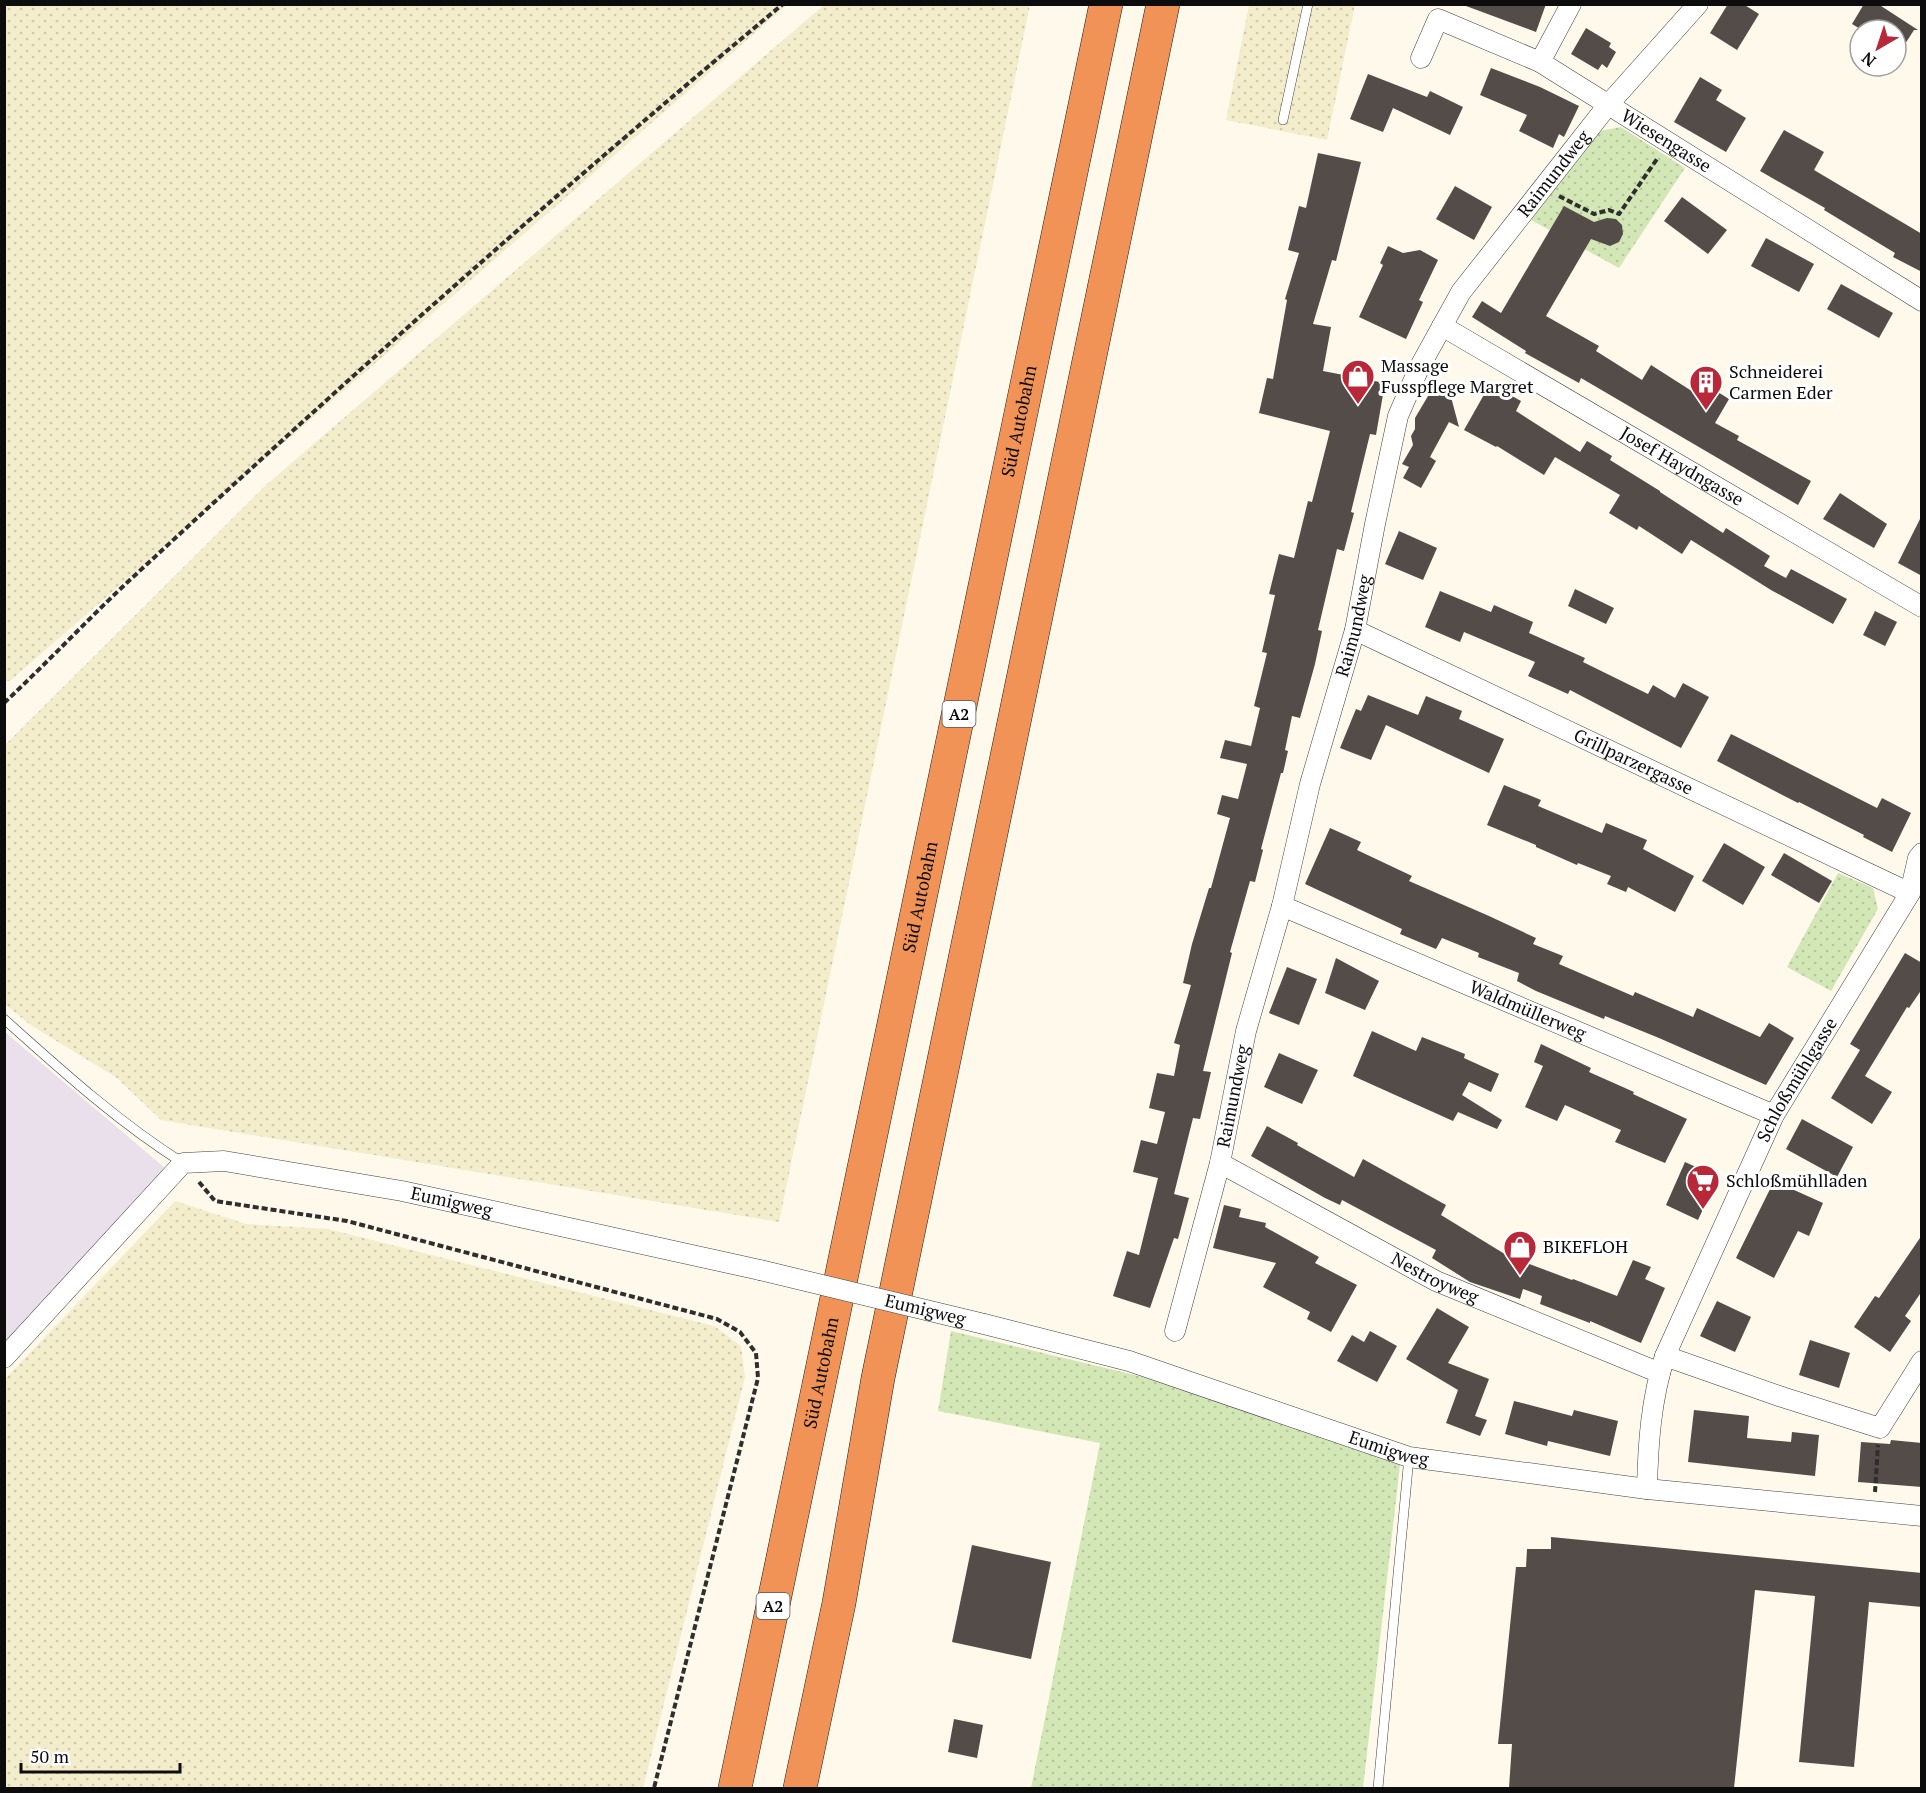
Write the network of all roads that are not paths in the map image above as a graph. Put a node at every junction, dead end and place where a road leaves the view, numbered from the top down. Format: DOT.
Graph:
graph roads {
  1 [pos="1106,4"];
  2 [pos="1163,4"];
  3 [pos="1308,4"];
  4 [pos="1571,4"];
  5 [pos="1698,4"];
  6 [pos="1421,58"];
  7 [pos="1540,62"];
  8 [pos="1608,105"];
  9 [pos="1283,120"];
  10 [pos="1922,301"];
  11 [pos="1442,326"];
  12 [pos="1922,607"];
  13 [pos="1355,630"];
  14 [pos="1920,857"];
  15 [pos="1910,893"];
  16 [pos="1282,906"];
  17 [pos="4,1019"];
  18 [pos="1774,1115"];
  19 [pos="183,1163"];
  20 [pos="1220,1163"];
  21 [pos="1175,1331"];
  22 [pos="4,1358"];
  23 [pos="1922,1361"];
  24 [pos="1662,1364"];
  25 [pos="1409,1457"];
  26 [pos="1647,1489"];
  27 [pos="1922,1516"];
  28 [pos="735,1788"];
  29 [pos="800,1788"];
  30 [pos="1378,1788"];
  1 -- 28 [label="highway, Süd Autobahn / A2"];
  2 -- 29 [label="highway"];
  3 -- 9 [label="lane"];
  4 -- 7 [label="street"];
  5 -- 8 [label="street, Raimundweg"];
  6 -- 7 [label="street, Wiesengasse"];
  7 -- 8 [label="street, Wiesengasse"];
  8 -- 10 [label="street, Wiesengasse"];
  8 -- 11 [label="street, Raimundweg"];
  11 -- 12 [label="street, Josef Haydngasse"];
  11 -- 13 [label="street, Raimundweg"];
  13 -- 15 [label="street, Grillparzergasse"];
  13 -- 16 [label="street, Raimundweg"];
  14 -- 15 [label="street, Schloßmühlgasse"];
  15 -- 18 [label="street, Schloßmühlgasse"];
  16 -- 18 [label="street, Waldmüllerweg"];
  16 -- 20 [label="street, Raimundweg"];
  17 -- 19 [label="lane"];
  18 -- 24 [label="street, Schloßmühlgasse"];
  19 -- 22 [label="street"];
  19 -- 25 [label="street, Eumigweg, bridge"];
  20 -- 21 [label="street, Raimundweg"];
  20 -- 24 [label="street, Nestroyweg"];
  23 -- 24 [label="street, Nestroyweg"];
  24 -- 26 [label="street, Schloßmühlgasse"];
  25 -- 26 [label="street, Eumigweg"];
  25 -- 30 [label="lane"];
  26 -- 27 [label="street, Eumigweg"];
}
